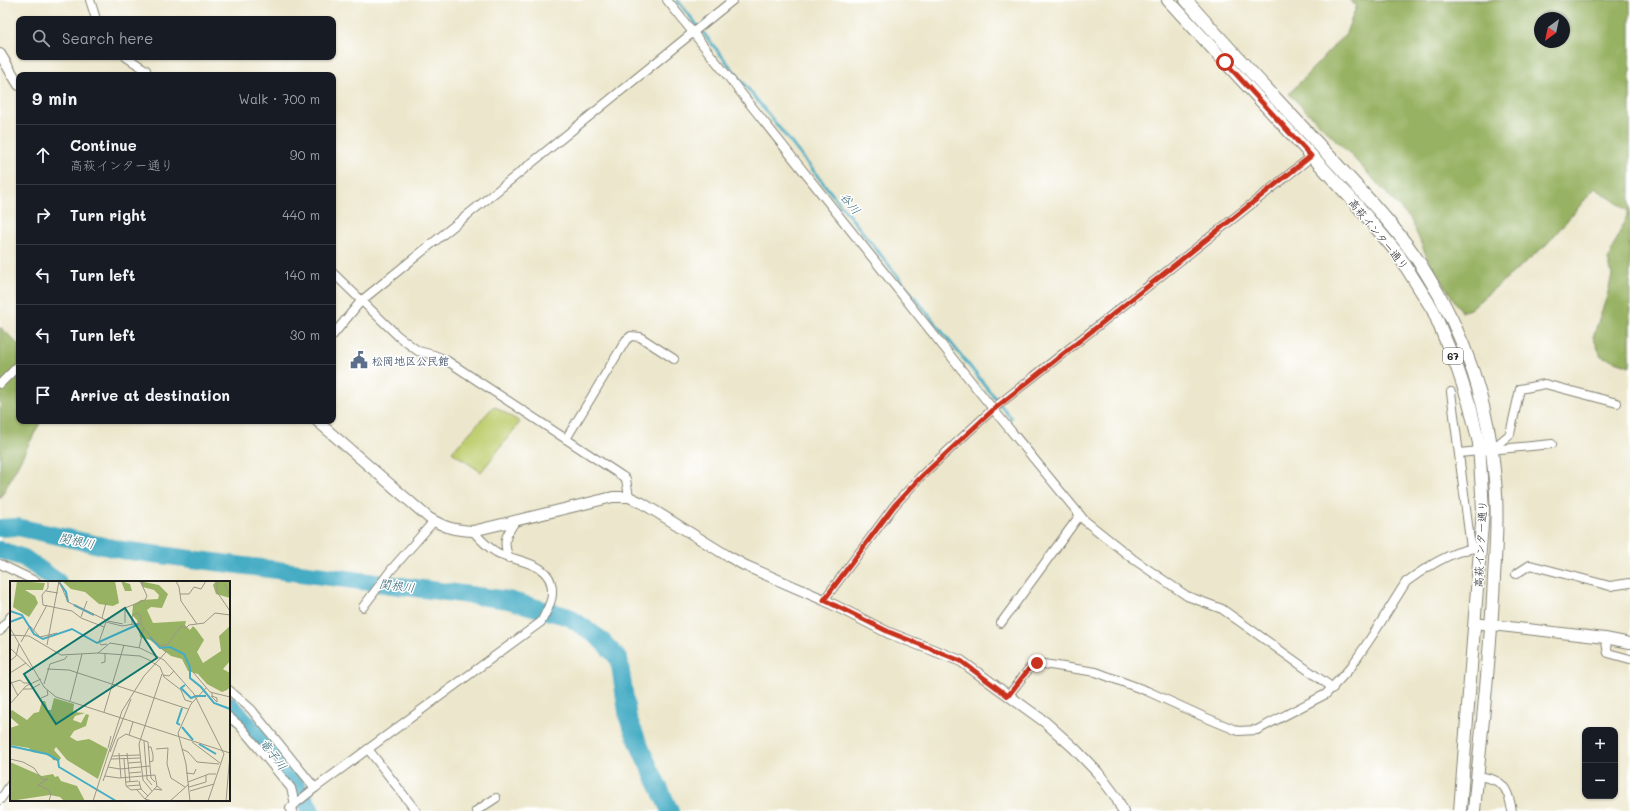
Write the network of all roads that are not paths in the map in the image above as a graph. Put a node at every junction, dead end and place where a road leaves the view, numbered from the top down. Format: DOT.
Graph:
graph roads {
  1 [pos="90,0"];
  2 [pos="668,0"];
  3 [pos="733,0"];
  4 [pos="1168,0"];
  5 [pos="1186,0"];
  6 [pos="95,16"];
  7 [pos="693,32"];
  8 [pos="0,54"];
  9 [pos="131,60"];
  10 [pos="146,72"];
  11 [pos="16,80"];
  12 [pos="1311,156"];
  13 [pos="336,276"];
  14 [pos="361,301"];
  15 [pos="336,331"];
  16 [pos="674,359"];
  17 [pos="16,368"];
  18 [pos="0,384"];
  19 [pos="1451,392"];
  20 [pos="1617,403"];
  21 [pos="993,410"];
  22 [pos="321,424"];
  23 [pos="566,439"];
  24 [pos="1552,444"];
  25 [pos="1492,449"];
  26 [pos="1479,451"];
  27 [pos="1459,453"];
  28 [pos="629,497"];
  29 [pos="1080,515"];
  30 [pos="516,520"];
  31 [pos="434,521"];
  32 [pos="473,531"];
  33 [pos="1476,548"];
  34 [pos="509,558"];
  35 [pos="0,564"];
  36 [pos="1516,574"];
  37 [pos="34,581"];
  38 [pos="1630,583"];
  39 [pos="824,600"];
  40 [pos="363,607"];
  41 [pos="10,617"];
  42 [pos="1474,623"];
  43 [pos="1000,624"];
  44 [pos="1491,625"];
  45 [pos="0,631"];
  46 [pos="1605,638"];
  47 [pos="1630,642"];
  48 [pos="1630,659"];
  49 [pos="1333,688"];
  50 [pos="230,691"];
  51 [pos="1008,696"];
  52 [pos="230,718"];
  53 [pos="368,749"];
  54 [pos="1477,776"];
  55 [pos="10,785"];
  56 [pos="314,789"];
  57 [pos="496,798"];
  58 [pos="0,800"];
  59 [pos="294,808"];
  60 [pos="416,811"];
  61 [pos="476,811"];
  62 [pos="1123,811"];
  63 [pos="1460,811"];
  64 [pos="1474,811"];
  65 [pos="1512,811"];
  1 -- 6 [label="street"];
  2 -- 7 [label="street"];
  3 -- 7 [label="street"];
  4 -- 12 [label="main road, 高萩インター通り / 67"];
  5 -- 25 [label="main road, 高萩インター通り / 67"];
  7 -- 14 [label="street"];
  7 -- 21 [label="street"];
  8 -- 11 [label="street"];
  9 -- 10 [label="street"];
  12 -- 21 [label="street"];
  12 -- 26 [label="main road, 高萩インター通り / 67"];
  13 -- 14 [label="street"];
  14 -- 15 [label="street"];
  14 -- 23 [label="street"];
  16 -- 23 [label="street"];
  17 -- 18 [label="street"];
  19 -- 27 [label="street"];
  20 -- 25 [label="street"];
  21 -- 29 [label="street"];
  21 -- 39 [label="street"];
  22 -- 31 [label="street"];
  23 -- 28 [label="street"];
  24 -- 25 [label="street"];
  25 -- 26 [label="street"];
  25 -- 44 [label="main road, 高萩インター通り / 67"];
  26 -- 27 [label="street"];
  26 -- 33 [label="main road, 高萩インター通り / 67"];
  27 -- 33 [label="street"];
  28 -- 30 [label="street"];
  28 -- 39 [label="street"];
  29 -- 43 [label="street"];
  29 -- 49 [label="street"];
  30 -- 32 [label="street"];
  30 -- 34 [label="street"];
  31 -- 32 [label="street"];
  31 -- 40 [label="street"];
  32 -- 34 [label="street"];
  33 -- 42 [label="main road, 高萩インター通り / 67"];
  33 -- 49 [label="street"];
  34 -- 53 [label="street"];
  35 -- 37 [label="street"];
  36 -- 38 [label="street"];
  39 -- 51 [label="street"];
  41 -- 45 [label="street"];
  42 -- 44 [label="street"];
  42 -- 63 [label="main road, 高萩インター通り / 67"];
  44 -- 46 [label="street"];
  44 -- 54 [label="main road, 高萩インター通り / 67"];
  46 -- 47 [label="street"];
  46 -- 48 [label="street"];
  49 -- 51 [label="street"];
  50 -- 56 [label="street"];
  51 -- 62 [label="street"];
  52 -- 59 [label="street"];
  53 -- 56 [label="street"];
  53 -- 60 [label="street"];
  54 -- 64 [label="main road, 高萩インター通り / 67"];
  54 -- 65 [label="street"];
  55 -- 58 [label="street"];
  56 -- 59 [label="street"];
  57 -- 61 [label="street"];
}
